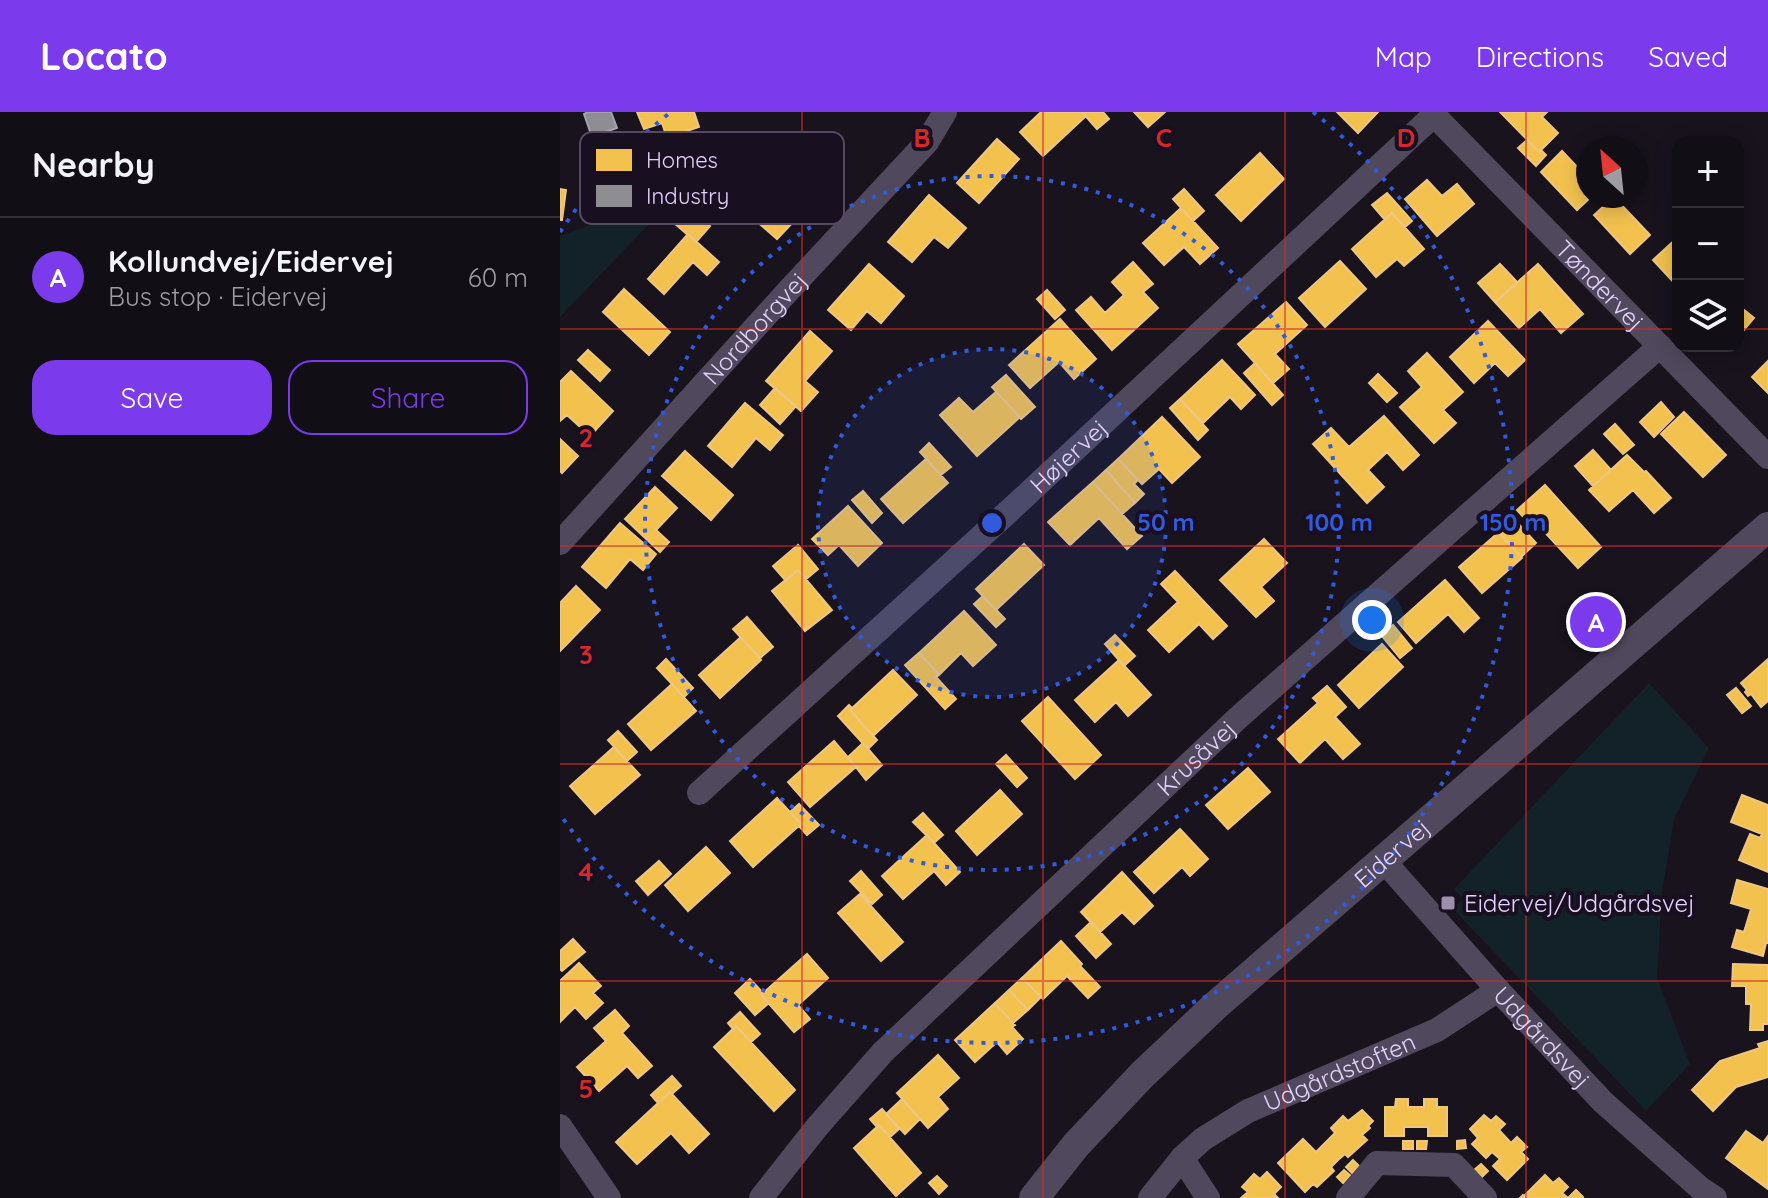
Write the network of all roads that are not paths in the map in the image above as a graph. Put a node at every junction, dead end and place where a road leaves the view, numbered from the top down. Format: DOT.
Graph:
graph roads {
  1 [pos="945,112"];
  2 [pos="1432,114"];
  3 [pos="1660,346"];
  4 [pos="1768,457"];
  5 [pos="1768,527"];
  6 [pos="560,543"];
  7 [pos="699,793"];
  8 [pos="1383,860"];
  9 [pos="1498,990"];
  10 [pos="560,1126"];
  11 [pos="1182,1158"];
  12 [pos="609,1198"];
  13 [pos="761,1198"];
  14 [pos="1034,1198"];
  15 [pos="1150,1198"];
  16 [pos="1208,1198"];
  17 [pos="1348,1198"];
  18 [pos="1485,1198"];
  19 [pos="1715,1198"];
  1 -- 6 [label="street, Nordborgvej"];
  2 -- 3 [label="street, Tøndervej"];
  2 -- 7 [label="street, Højervej"];
  3 -- 4 [label="street, Tøndervej"];
  3 -- 13 [label="street, Krusåvej"];
  5 -- 8 [label="street, Eidervej"];
  8 -- 9 [label="street, Udgårdsvej"];
  8 -- 14 [label="street, Eidervej"];
  9 -- 11 [label="street, Udgårdstoften"];
  9 -- 19 [label="street, Udgårdsvej"];
  10 -- 12 [label="street"];
  11 -- 15 [label="street, Udgårdstoften"];
  11 -- 16 [label="street"];
  17 -- 18 [label="street"];
}
